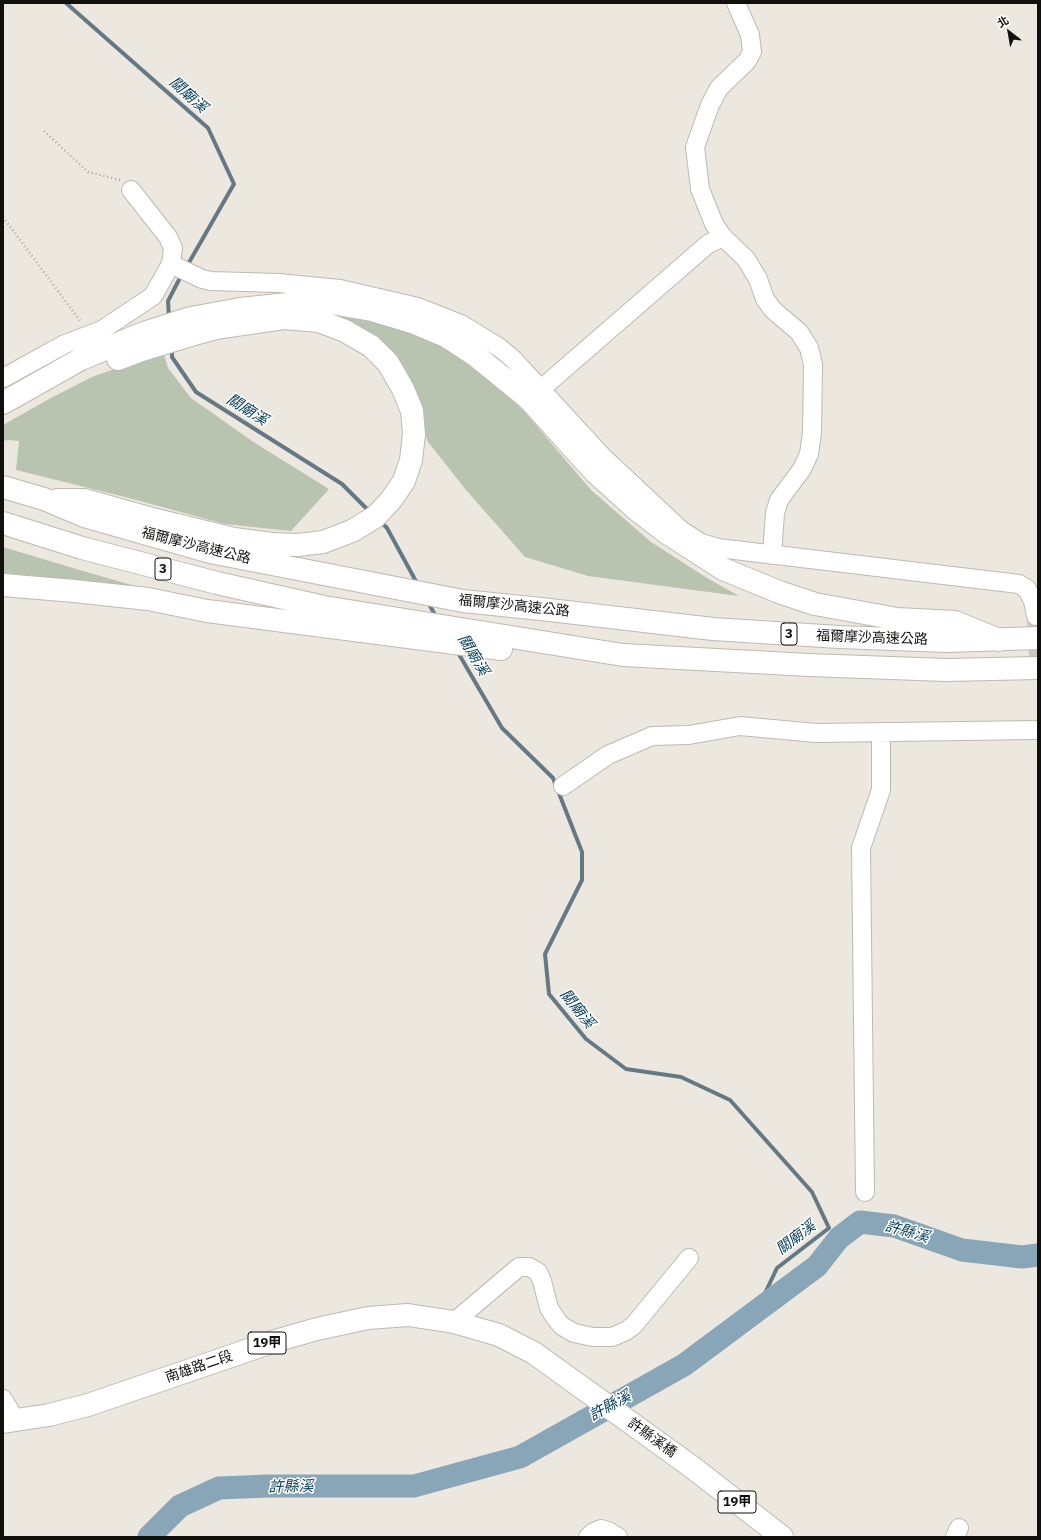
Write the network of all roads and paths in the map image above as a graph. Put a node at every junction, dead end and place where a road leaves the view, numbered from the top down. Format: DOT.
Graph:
graph roads {
  1 [pos="736,3"];
  2 [pos="44,131"];
  3 [pos="131,190"];
  4 [pos="3,217"];
  5 [pos="723,237"];
  6 [pos="173,265"];
  7 [pos="191,326"];
  8 [pos="90,334"];
  9 [pos="143,341"];
  10 [pos="3,378"];
  11 [pos="541,389"];
  12 [pos="3,403"];
  13 [pos="3,418"];
  14 [pos="3,487"];
  15 [pos="44,499"];
  16 [pos="3,523"];
  17 [pos="772,555"];
  18 [pos="3,585"];
  19 [pos="324,616"];
  20 [pos="1036,616"];
  21 [pos="1038,638"];
  22 [pos="999,640"];
  23 [pos="1038,668"];
  24 [pos="1038,730"];
  25 [pos="881,732"];
  26 [pos="563,786"];
  27 [pos="865,1192"];
  28 [pos="689,1258"];
  29 [pos="454,1322"];
  30 [pos="534,1353"];
  31 [pos="3,1399"];
  32 [pos="10,1422"];
  33 [pos="588,1537"];
  34 [pos="618,1537"];
  35 [pos="782,1537"];
  1 -- 5 [label="lane"];
  2 -- 3 [label="path"];
  3 -- 6 [label="lane"];
  4 -- 8 [label="path"];
  5 -- 11 [label="lane"];
  5 -- 17 [label="lane"];
  6 -- 8 [label="lane"];
  6 -- 11 [label="lane"];
  7 -- 9 [label="main road"];
  7 -- 15 [label="main road"];
  7 -- 22 [label="main road"];
  8 -- 10 [label="lane"];
  9 -- 12 [label="main road"];
  9 -- 13 [label="main road"];
  11 -- 17 [label="lane"];
  14 -- 15 [label="main road, 福爾摩沙高速公路 / 3"];
  15 -- 22 [label="main road, 福爾摩沙高速公路 / 3"];
  16 -- 19 [label="main road, 3"];
  17 -- 20 [label="lane"];
  18 -- 19 [label="main road"];
  19 -- 23 [label="main road, 福爾摩沙高速公路 / 3"];
  21 -- 22 [label="main road, 福爾摩沙高速公路 / 3"];
  24 -- 25 [label="lane"];
  25 -- 26 [label="lane"];
  25 -- 27 [label="lane"];
  28 -- 29 [label="lane"];
  29 -- 30 [label="main road, 南雄路二段 / 19甲"];
  29 -- 32 [label="main road, 南雄路二段 / 19甲"];
  30 -- 35 [label="main road, 許縣溪橋 / 19甲"];
  31 -- 32 [label="lane"];
  33 -- 34 [label="lane"];
}
